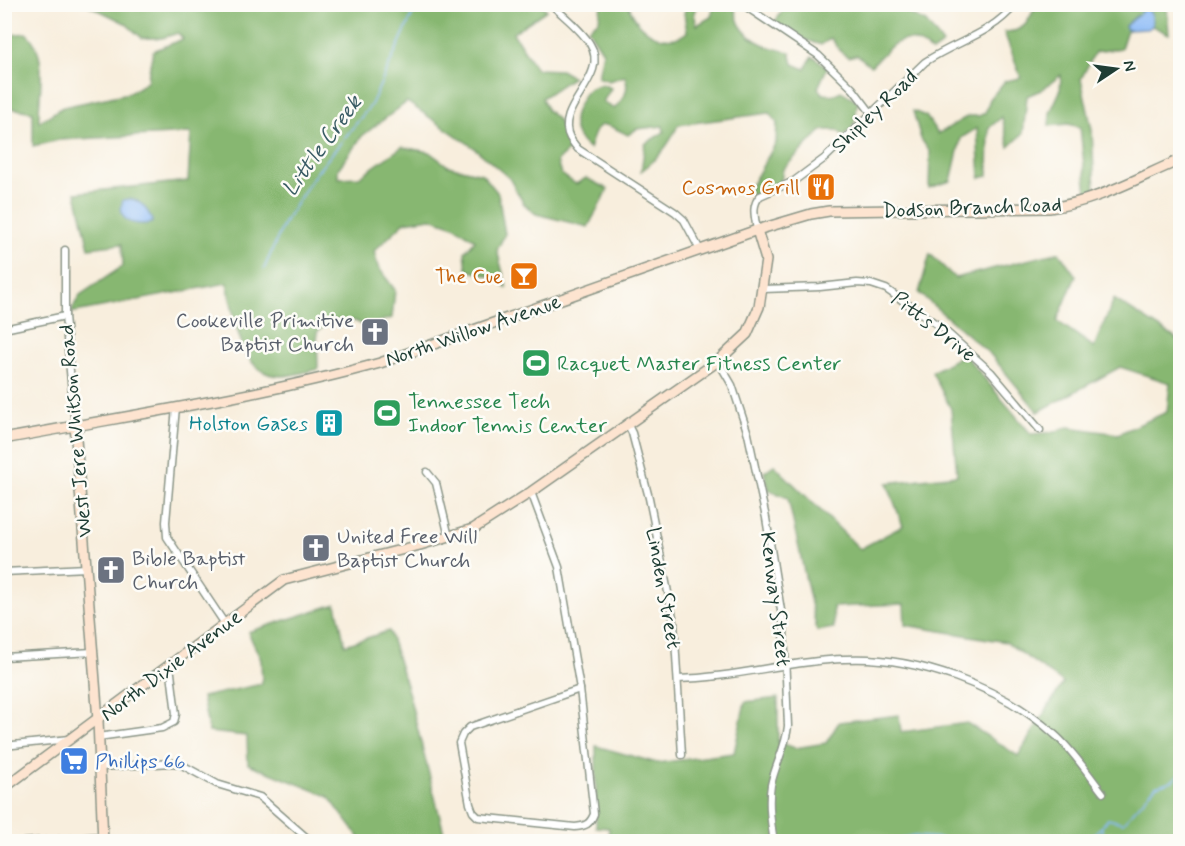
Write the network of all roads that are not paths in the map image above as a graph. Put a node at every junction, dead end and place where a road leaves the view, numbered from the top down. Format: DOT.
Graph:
graph roads {
  1 [pos="550,4"];
  2 [pos="742,4"];
  3 [pos="1016,4"];
  4 [pos="872,114"];
  5 [pos="1180,160"];
  6 [pos="758,230"];
  7 [pos="700,249"];
  8 [pos="65,250"];
  9 [pos="763,289"];
  10 [pos="65,316"];
  11 [pos="4,329"];
  12 [pos="718,361"];
  13 [pos="176,407"];
  14 [pos="627,423"];
  15 [pos="75,426"];
  16 [pos="1040,430"];
  17 [pos="4,439"];
  18 [pos="427,472"];
  19 [pos="531,492"];
  20 [pos="449,537"];
  21 [pos="87,568"];
  22 [pos="4,572"];
  23 [pos="225,624"];
  24 [pos="93,652"];
  25 [pos="4,657"];
  26 [pos="786,664"];
  27 [pos="170,665"];
  28 [pos="678,679"];
  29 [pos="580,689"];
  30 [pos="98,720"];
  31 [pos="98,737"];
  32 [pos="72,739"];
  33 [pos="4,746"];
  34 [pos="682,755"];
  35 [pos="100,767"];
  36 [pos="4,788"];
  37 [pos="1103,793"];
  38 [pos="307,838"];
  39 [pos="103,839"];
  40 [pos="24,842"];
  41 [pos="774,842"];
  1 -- 7 [label="street"];
  2 -- 4 [label="street"];
  3 -- 4 [label="street, Shipley Road"];
  4 -- 6 [label="street, Shipley Road"];
  5 -- 6 [label="street, Dodson Branch Road"];
  6 -- 7 [label="street, North Willow Avenue"];
  6 -- 9 [label="street, North Dixie Avenue"];
  7 -- 13 [label="street, North Willow Avenue"];
  8 -- 10 [label="street, West Jere Whitson Road"];
  9 -- 12 [label="street, North Dixie Avenue"];
  9 -- 16 [label="street, Pitts Drive"];
  10 -- 11 [label="street"];
  10 -- 15 [label="street, West Jere Whitson Road"];
  12 -- 14 [label="street, North Dixie Avenue"];
  12 -- 26 [label="street, Kenway Street"];
  13 -- 15 [label="street, North Willow Avenue"];
  13 -- 23 [label="street"];
  14 -- 19 [label="street, North Dixie Avenue"];
  14 -- 28 [label="street, Linden Street"];
  15 -- 17 [label="street, North Willow Avenue"];
  15 -- 21 [label="street, West Jere Whitson Road"];
  18 -- 20 [label="street"];
  19 -- 20 [label="street, North Dixie Avenue"];
  19 -- 29 [label="street"];
  20 -- 23 [label="street, North Dixie Avenue"];
  21 -- 22 [label="street"];
  21 -- 24 [label="street, West Jere Whitson Road"];
  23 -- 27 [label="street, North Dixie Avenue"];
  24 -- 25 [label="street"];
  24 -- 30 [label="street, West Jere Whitson Road"];
  26 -- 28 [label="street"];
  26 -- 37 [label="street"];
  26 -- 41 [label="street, Kenway Street"];
  27 -- 30 [label="street, North Dixie Avenue"];
  27 -- 31 [label="street"];
  28 -- 34 [label="street, Linden Street"];
  29 -- 29 [label="street"];
  30 -- 31 [label="street, West Jere Whitson Road"];
  30 -- 32 [label="street, North Dixie Avenue"];
  31 -- 35 [label="street, West Jere Whitson Road"];
  32 -- 33 [label="street"];
  32 -- 36 [label="street, North Dixie Avenue"];
  35 -- 38 [label="street"];
  35 -- 39 [label="street, West Jere Whitson Road"];
  39 -- 40 [label="street"];
}
